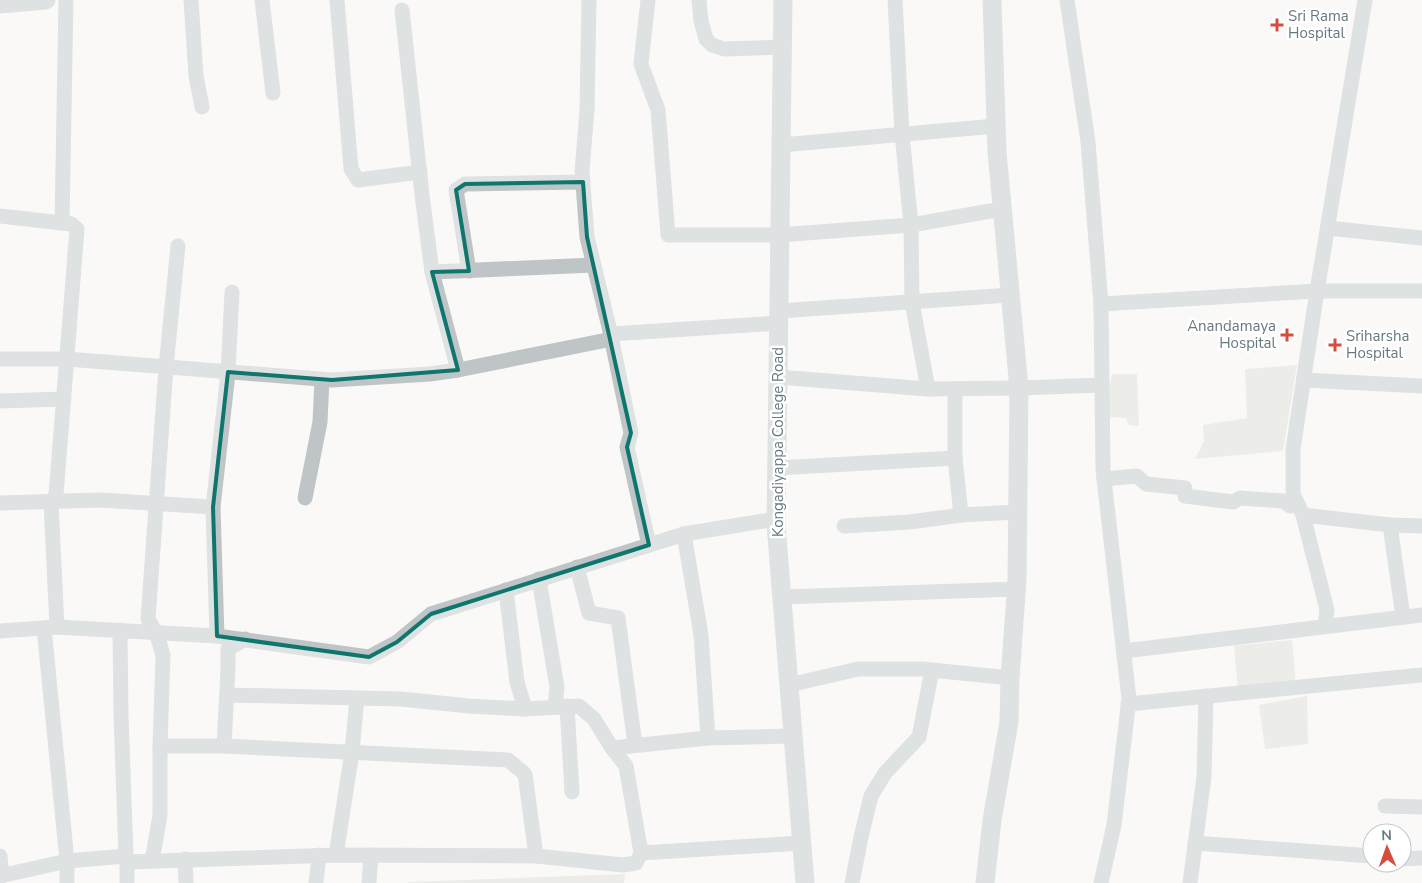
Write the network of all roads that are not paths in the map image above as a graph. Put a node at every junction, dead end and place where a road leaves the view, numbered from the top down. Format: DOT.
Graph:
graph roads {
  1 [pos="46,0"];
  2 [pos="66,0"];
  3 [pos="191,0"];
  4 [pos="262,0"];
  5 [pos="337,0"];
  6 [pos="589,0"];
  7 [pos="648,0"];
  8 [pos="699,0"];
  9 [pos="783,0"];
  10 [pos="895,0"];
  11 [pos="992,0"];
  12 [pos="1067,0"];
  13 [pos="1364,0"];
  14 [pos="8,2"];
  15 [pos="402,10"];
  16 [pos="782,47"];
  17 [pos="273,93"];
  18 [pos="202,107"];
  19 [pos="996,126"];
  20 [pos="902,134"];
  21 [pos="781,145"];
  22 [pos="420,172"];
  23 [pos="583,182"];
  24 [pos="1002,209"];
  25 [pos="0,216"];
  26 [pos="71,224"];
  27 [pos="911,225"];
  28 [pos="1328,228"];
  29 [pos="780,235"];
  30 [pos="1422,238"];
  31 [pos="178,246"];
  32 [pos="594,266"];
  33 [pos="469,271"];
  34 [pos="432,272"];
  35 [pos="1317,290"];
  36 [pos="1422,290"];
  37 [pos="232,292"];
  38 [pos="1010,295"];
  39 [pos="912,302"];
  40 [pos="1101,304"];
  41 [pos="779,317"];
  42 [pos="611,337"];
  43 [pos="0,359"];
  44 [pos="67,359"];
  45 [pos="166,367"];
  46 [pos="458,370"];
  47 [pos="228,372"];
  48 [pos="778,377"];
  49 [pos="322,380"];
  50 [pos="1304,380"];
  51 [pos="1102,385"];
  52 [pos="1422,386"];
  53 [pos="955,388"];
  54 [pos="1019,388"];
  55 [pos="928,389"];
  56 [pos="64,399"];
  57 [pos="0,401"];
  58 [pos="955,458"];
  59 [pos="776,468"];
  60 [pos="1104,479"];
  61 [pos="305,498"];
  62 [pos="0,502"];
  63 [pos="51,502"];
  64 [pos="157,504"];
  65 [pos="212,508"];
  66 [pos="1300,509"];
  67 [pos="1018,512"];
  68 [pos="961,515"];
  69 [pos="776,519"];
  70 [pos="1390,525"];
  71 [pos="844,526"];
  72 [pos="1422,526"];
  73 [pos="684,534"];
  74 [pos="649,545"];
  75 [pos="577,567"];
  76 [pos="539,580"];
  77 [pos="1017,589"];
  78 [pos="506,590"];
  79 [pos="782,597"];
  80 [pos="1422,615"];
  81 [pos="1403,617"];
  82 [pos="1325,626"];
  83 [pos="51,628"];
  84 [pos="120,630"];
  85 [pos="0,631"];
  86 [pos="155,632"];
  87 [pos="216,636"];
  88 [pos="245,639"];
  89 [pos="1124,651"];
  90 [pos="932,670"];
  91 [pos="1422,675"];
  92 [pos="1010,678"];
  93 [pos="789,685"];
  94 [pos="227,695"];
  95 [pos="1206,696"];
  96 [pos="357,698"];
  97 [pos="1128,704"];
  98 [pos="561,707"];
  99 [pos="524,709"];
  100 [pos="793,736"];
  101 [pos="708,738"];
  102 [pos="635,745"];
  103 [pos="160,746"];
  104 [pos="224,746"];
  105 [pos="612,748"];
  106 [pos="352,752"];
  107 [pos="572,792"];
  108 [pos="1385,806"];
  109 [pos="1422,807"];
  110 [pos="802,843"];
  111 [pos="1195,843"];
  112 [pos="641,853"];
  113 [pos="319,855"];
  114 [pos="336,855"];
  115 [pos="371,855"];
  116 [pos="1362,855"];
  117 [pos="0,856"];
  118 [pos="536,856"];
  119 [pos="127,859"];
  120 [pos="185,859"];
  121 [pos="67,861"];
  122 [pos="152,861"];
  123 [pos="8,877"];
  124 [pos="67,883"];
  125 [pos="127,883"];
  126 [pos="186,883"];
  127 [pos="316,883"];
  128 [pos="369,883"];
  129 [pos="805,883"];
  130 [pos="852,883"];
  131 [pos="985,883"];
  132 [pos="1100,883"];
  133 [pos="1190,883"];
  1 -- 14 [label="street"];
  2 -- 26 [label="street"];
  3 -- 18 [label="street"];
  4 -- 17 [label="street"];
  5 -- 22 [label="street"];
  6 -- 23 [label="street"];
  7 -- 29 [label="street"];
  8 -- 16 [label="street"];
  9 -- 16 [label="street, Kongadiyappa College Road"];
  10 -- 20 [label="street"];
  11 -- 19 [label="street"];
  12 -- 40 [label="street"];
  13 -- 28 [label="street"];
  15 -- 22 [label="street"];
  16 -- 21 [label="street, Kongadiyappa College Road"];
  19 -- 20 [label="street"];
  19 -- 24 [label="street"];
  20 -- 21 [label="street"];
  20 -- 27 [label="street"];
  21 -- 29 [label="street, Kongadiyappa College Road"];
  22 -- 34 [label="street"];
  23 -- 32 [label="street"];
  23 -- 33 [label="street"];
  24 -- 27 [label="street"];
  24 -- 38 [label="street"];
  25 -- 26 [label="street"];
  26 -- 44 [label="street"];
  27 -- 29 [label="street"];
  27 -- 39 [label="street"];
  28 -- 30 [label="street"];
  28 -- 35 [label="street"];
  29 -- 41 [label="street, Kongadiyappa College Road"];
  31 -- 45 [label="street"];
  32 -- 33 [label="street"];
  32 -- 42 [label="street"];
  33 -- 34 [label="street"];
  34 -- 46 [label="street"];
  35 -- 36 [label="street"];
  35 -- 40 [label="street"];
  35 -- 50 [label="street"];
  37 -- 47 [label="street"];
  38 -- 39 [label="street"];
  38 -- 54 [label="street"];
  39 -- 41 [label="street"];
  39 -- 55 [label="street"];
  40 -- 51 [label="street"];
  41 -- 42 [label="street"];
  41 -- 48 [label="street, Kongadiyappa College Road"];
  42 -- 46 [label="street"];
  42 -- 74 [label="street"];
  43 -- 44 [label="street"];
  44 -- 45 [label="street"];
  44 -- 56 [label="street"];
  45 -- 47 [label="street"];
  45 -- 64 [label="street"];
  46 -- 49 [label="street"];
  47 -- 49 [label="street"];
  47 -- 65 [label="street"];
  48 -- 55 [label="street"];
  48 -- 59 [label="street, Kongadiyappa College Road"];
  49 -- 61 [label="street"];
  50 -- 52 [label="street"];
  50 -- 66 [label="street"];
  51 -- 54 [label="street"];
  51 -- 60 [label="street"];
  53 -- 54 [label="street"];
  53 -- 55 [label="street"];
  53 -- 58 [label="street"];
  54 -- 67 [label="street"];
  56 -- 57 [label="street"];
  56 -- 63 [label="street"];
  58 -- 59 [label="street"];
  58 -- 68 [label="street"];
  59 -- 69 [label="street, Kongadiyappa College Road"];
  60 -- 66 [label="street"];
  60 -- 89 [label="street"];
  62 -- 63 [label="street"];
  63 -- 64 [label="street"];
  63 -- 83 [label="street"];
  64 -- 65 [label="street"];
  64 -- 86 [label="street"];
  65 -- 87 [label="street"];
  66 -- 70 [label="street"];
  66 -- 82 [label="street"];
  67 -- 68 [label="street"];
  67 -- 77 [label="street"];
  68 -- 71 [label="street"];
  69 -- 73 [label="street"];
  69 -- 79 [label="street, Kongadiyappa College Road"];
  70 -- 72 [label="street"];
  70 -- 81 [label="street"];
  73 -- 74 [label="street"];
  73 -- 101 [label="street"];
  74 -- 75 [label="street"];
  75 -- 76 [label="street"];
  75 -- 102 [label="street"];
  76 -- 78 [label="street"];
  76 -- 98 [label="street"];
  77 -- 79 [label="street"];
  77 -- 92 [label="street"];
  78 -- 88 [label="street"];
  78 -- 99 [label="street"];
  79 -- 93 [label="street, Kongadiyappa College Road"];
  80 -- 81 [label="street"];
  81 -- 82 [label="street"];
  82 -- 89 [label="street"];
  83 -- 84 [label="street"];
  83 -- 85 [label="street"];
  83 -- 121 [label="street"];
  84 -- 86 [label="street"];
  84 -- 119 [label="street"];
  86 -- 87 [label="street"];
  86 -- 103 [label="street"];
  87 -- 88 [label="street"];
  88 -- 94 [label="street"];
  89 -- 97 [label="street"];
  90 -- 92 [label="street"];
  90 -- 93 [label="street"];
  90 -- 130 [label="street"];
  91 -- 95 [label="street"];
  92 -- 131 [label="street"];
  93 -- 100 [label="street, Kongadiyappa College Road"];
  94 -- 96 [label="street"];
  94 -- 104 [label="street"];
  95 -- 97 [label="street"];
  95 -- 111 [label="street"];
  96 -- 99 [label="street"];
  96 -- 106 [label="street"];
  97 -- 132 [label="street"];
  98 -- 99 [label="street"];
  98 -- 105 [label="street"];
  98 -- 107 [label="street"];
  100 -- 101 [label="street"];
  100 -- 110 [label="street, Kongadiyappa College Road"];
  101 -- 102 [label="street"];
  102 -- 105 [label="street"];
  103 -- 104 [label="street"];
  103 -- 122 [label="street"];
  104 -- 106 [label="street"];
  105 -- 112 [label="street"];
  106 -- 114 [label="street"];
  106 -- 118 [label="street"];
  108 -- 109 [label="street"];
  110 -- 112 [label="street"];
  110 -- 129 [label="street, Kongadiyappa College Road"];
  111 -- 116 [label="street"];
  111 -- 133 [label="street"];
  112 -- 118 [label="street"];
  113 -- 114 [label="street"];
  113 -- 120 [label="street"];
  113 -- 127 [label="street"];
  114 -- 115 [label="street"];
  115 -- 118 [label="street"];
  115 -- 128 [label="street"];
  117 -- 123 [label="street"];
  119 -- 121 [label="street"];
  119 -- 122 [label="street"];
  119 -- 125 [label="street"];
  120 -- 122 [label="street"];
  120 -- 126 [label="street"];
  121 -- 123 [label="street"];
  121 -- 124 [label="street"];
}
